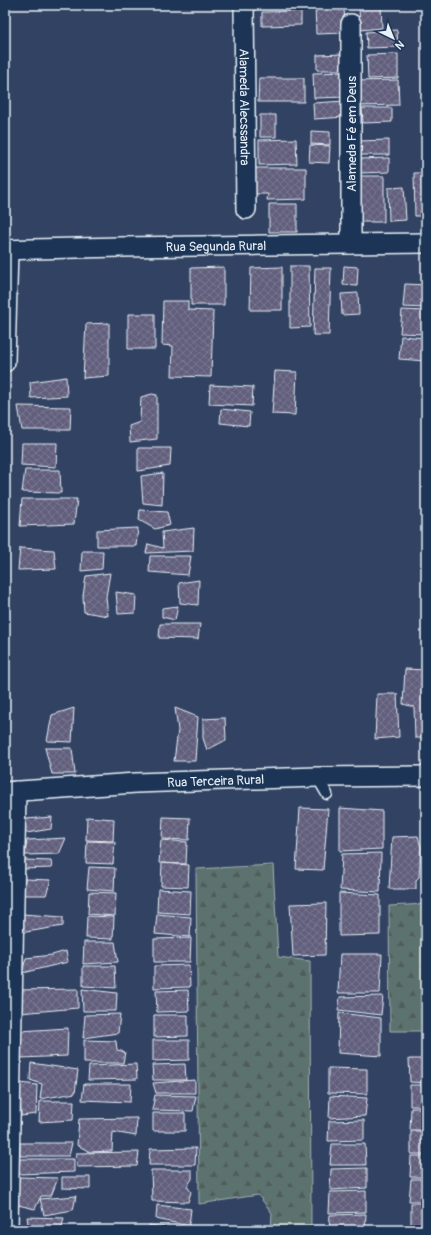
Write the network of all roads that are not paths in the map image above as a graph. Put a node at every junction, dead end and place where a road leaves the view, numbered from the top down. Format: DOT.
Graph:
graph roads {
  1 [pos="244,5"];
  2 [pos="352,24"];
  3 [pos="246,209"];
  4 [pos="426,243"];
  5 [pos="351,244"];
  6 [pos="6,250"];
  7 [pos="5,362"];
  8 [pos="426,776"];
  9 [pos="317,778"];
  10 [pos="11,792"];
  11 [pos="327,794"];
  12 [pos="8,1230"];
  1 -- 3 [label="street, Alameda Alecssandra"];
  2 -- 5 [label="street, Alameda Fé em Deus"];
  4 -- 5 [label="street, Rua Segunda Rural"];
  5 -- 6 [label="street, Rua Segunda Rural"];
  6 -- 7 [label="street"];
  8 -- 9 [label="street, Rua Terceira Rural"];
  9 -- 10 [label="street, Rua Terceira Rural"];
  9 -- 11 [label="lane"];
  10 -- 12 [label="street"];
}
